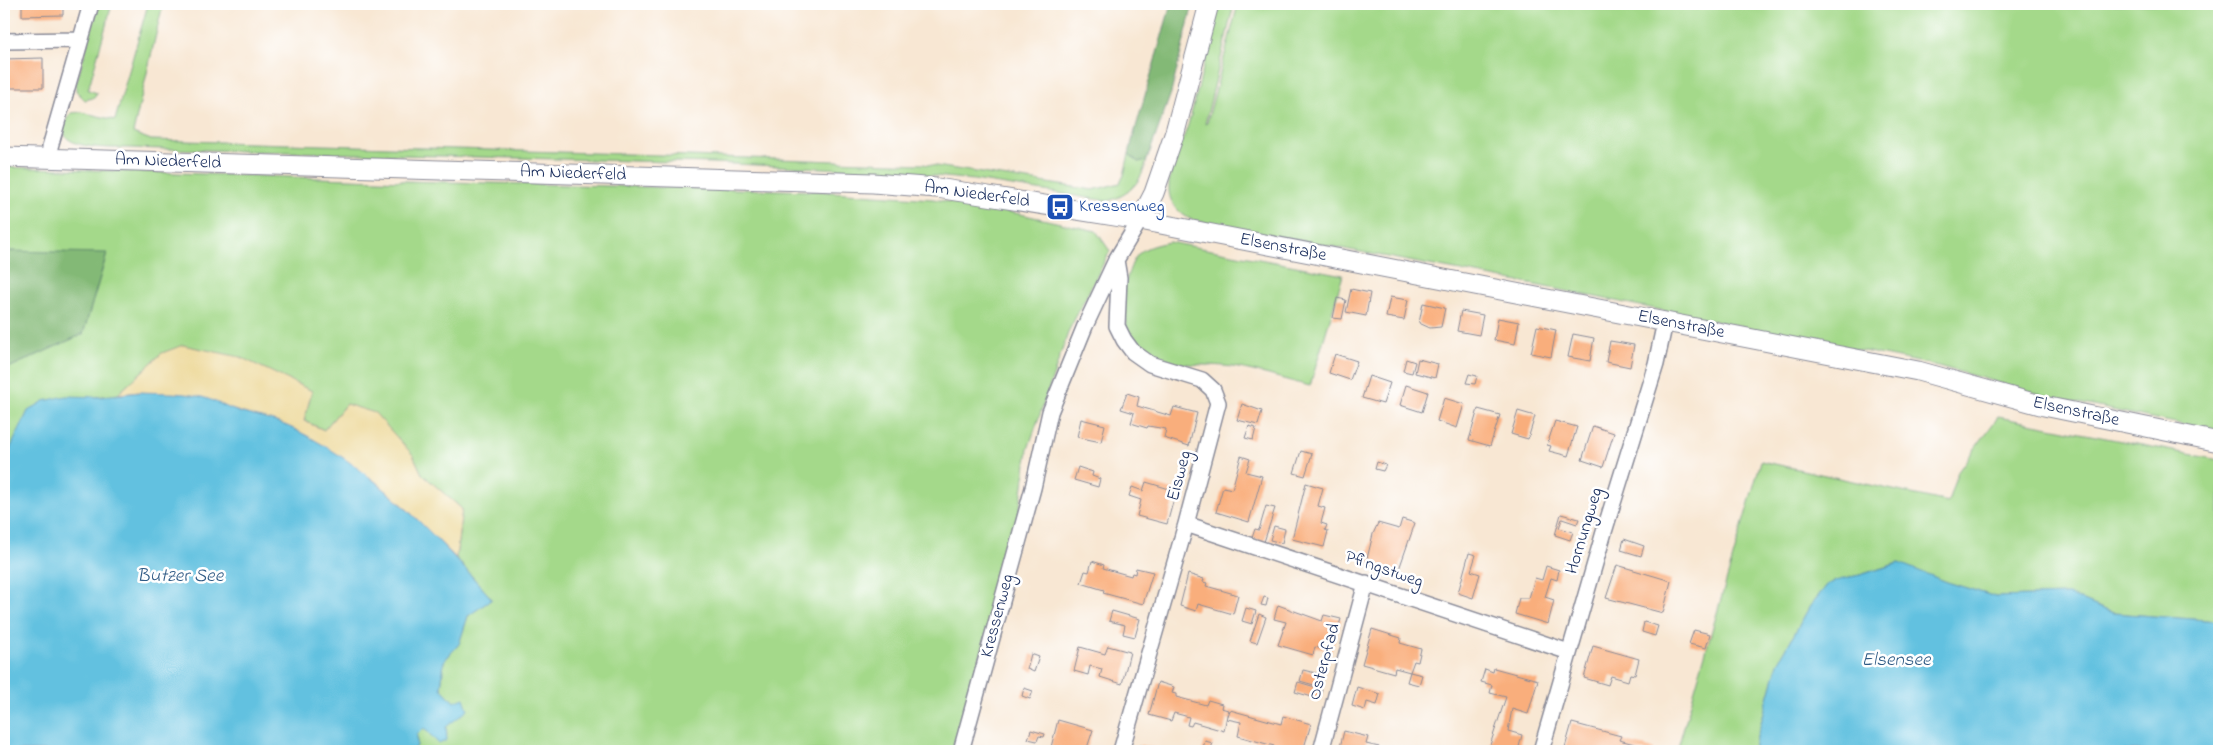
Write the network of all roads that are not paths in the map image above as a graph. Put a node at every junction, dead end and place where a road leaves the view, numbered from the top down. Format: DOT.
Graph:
graph roads {
  1 [pos="91,4"];
  2 [pos="1209,4"];
  3 [pos="80,40"];
  4 [pos="4,41"];
  5 [pos="4,157"];
  6 [pos="50,159"];
  7 [pos="1140,220"];
  8 [pos="1116,260"];
  9 [pos="1665,322"];
  10 [pos="2219,442"];
  11 [pos="1186,524"];
  12 [pos="1366,583"];
  13 [pos="1569,652"];
  14 [pos="961,751"];
  15 [pos="1121,751"];
  16 [pos="1321,751"];
  17 [pos="1541,751"];
  1 -- 3 [label="street"];
  2 -- 7 [label="street, Kressenweg"];
  3 -- 4 [label="street"];
  3 -- 6 [label="street"];
  5 -- 6 [label="street, Am Niederfeld"];
  6 -- 7 [label="street, Am Niederfeld"];
  7 -- 8 [label="street, Kressenweg"];
  7 -- 9 [label="street, Elsenstraße"];
  8 -- 11 [label="street, Eisweg"];
  8 -- 14 [label="street, Kressenweg"];
  9 -- 10 [label="street, Elsenstraße"];
  9 -- 13 [label="street, Hornungweg"];
  11 -- 12 [label="street, Pfingstweg"];
  11 -- 15 [label="street, Eisweg"];
  12 -- 13 [label="street, Pfingstweg"];
  12 -- 16 [label="street, Osterpfad"];
  13 -- 17 [label="street, Hornungweg"];
}
